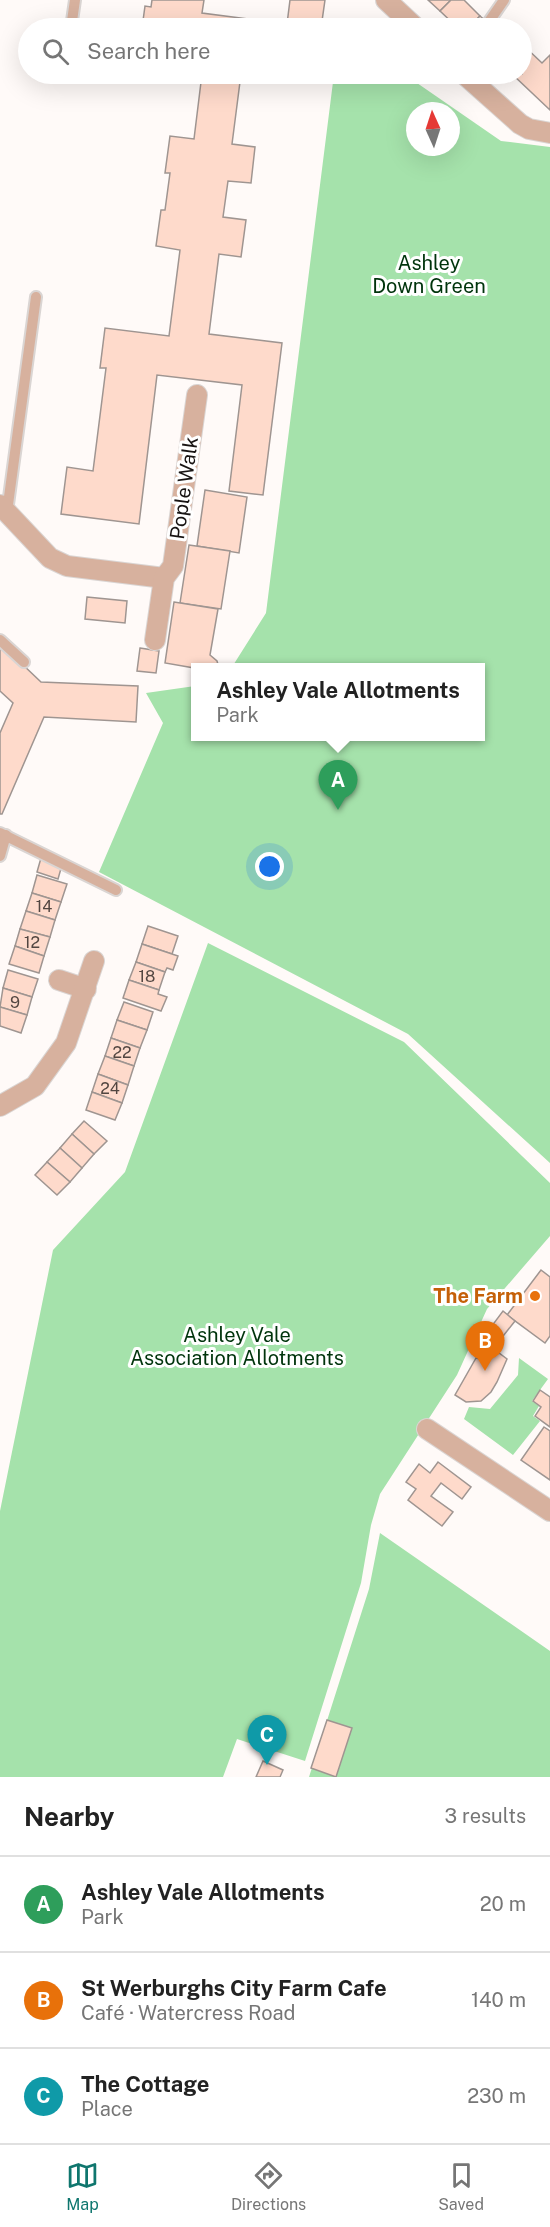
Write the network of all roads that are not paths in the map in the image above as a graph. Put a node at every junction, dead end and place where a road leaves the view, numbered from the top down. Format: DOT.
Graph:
graph roads {
  1 [pos="75,0"];
  2 [pos="387,0"];
  3 [pos="504,0"];
  4 [pos="72,18"];
  5 [pos="406,18"];
  6 [pos="491,18"];
  7 [pos="475,84"];
  8 [pos="550,133"];
  9 [pos="36,297"];
  10 [pos="197,395"];
  11 [pos="4,509"];
  12 [pos="164,578"];
  13 [pos="0,640"];
  14 [pos="155,640"];
  15 [pos="24,662"];
  16 [pos="3,834"];
  17 [pos="0,856"];
  18 [pos="116,890"];
  19 [pos="94,961"];
  20 [pos="59,980"];
  21 [pos="86,989"];
  22 [pos="0,1106"];
  23 [pos="427,1429"];
  24 [pos="550,1511"];
  1 -- 4 [label="lane"];
  2 -- 5 [label="street"];
  3 -- 6 [label="lane"];
  7 -- 8 [label="street"];
  9 -- 11 [label="lane"];
  10 -- 12 [label="street, Pople Walk"];
  11 -- 12 [label="street"];
  12 -- 14 [label="street, Pople Walk"];
  13 -- 15 [label="lane"];
  16 -- 17 [label="lane"];
  16 -- 18 [label="lane"];
  19 -- 21 [label="street"];
  20 -- 21 [label="street"];
  21 -- 22 [label="street"];
  23 -- 24 [label="street"];
}
